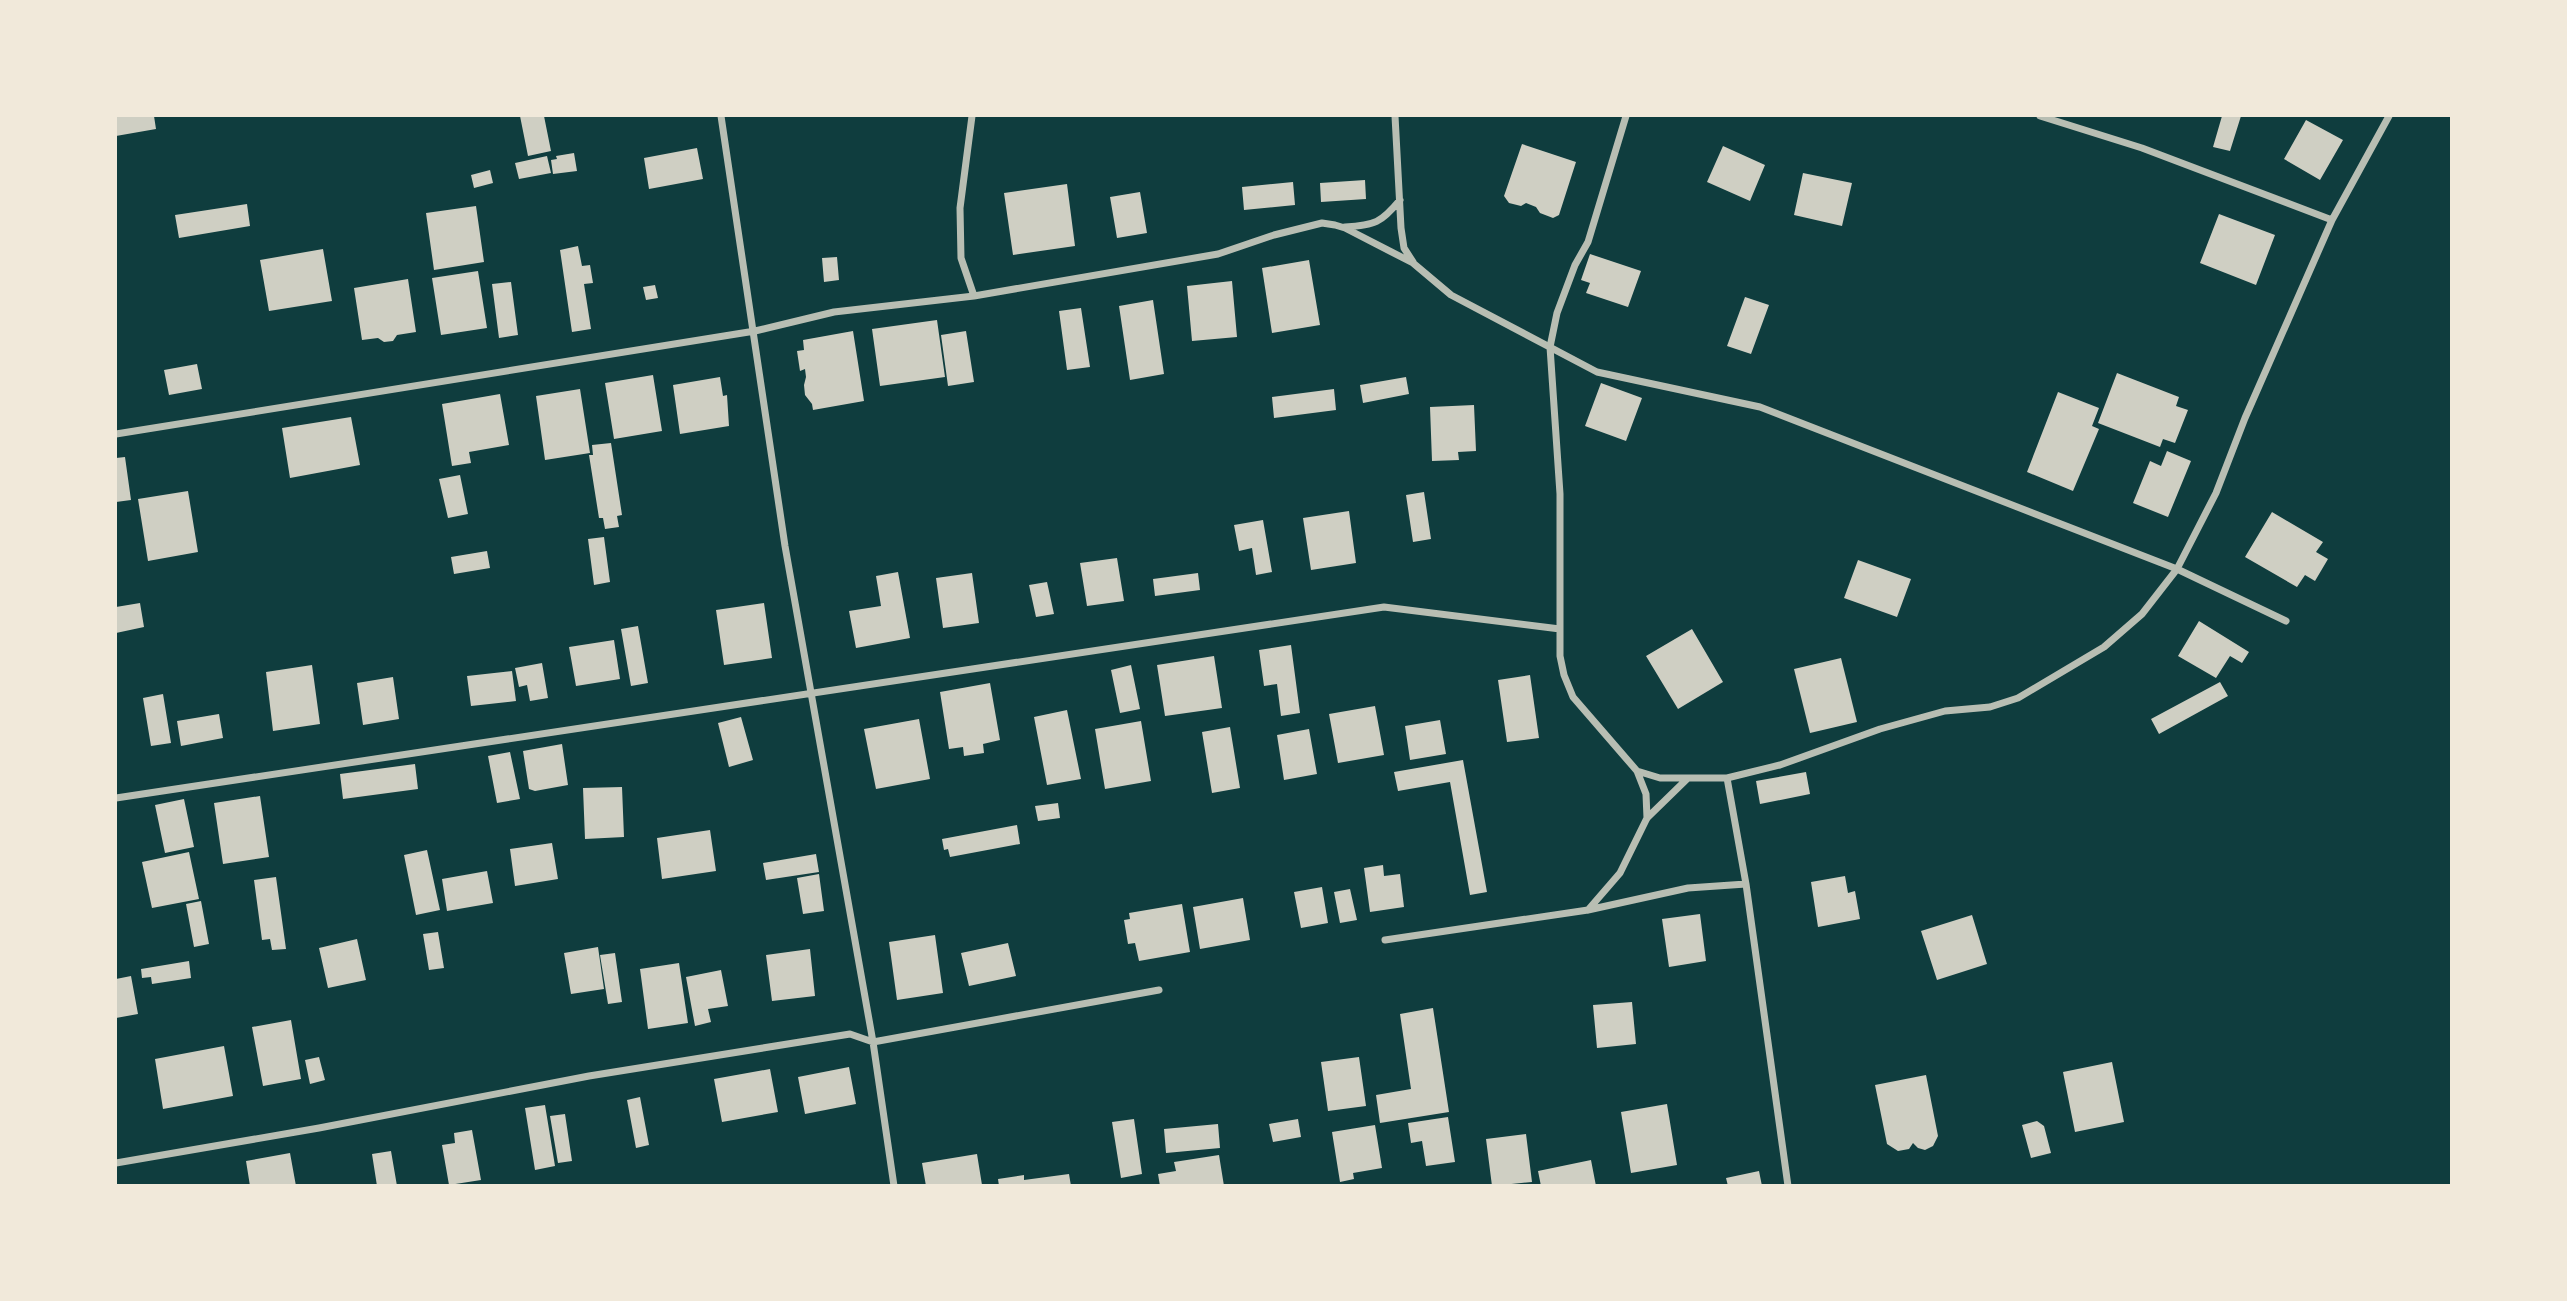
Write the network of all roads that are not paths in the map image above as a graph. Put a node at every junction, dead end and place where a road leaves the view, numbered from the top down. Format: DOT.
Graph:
graph roads {
  1 [pos="721,116"];
  2 [pos="972,116"];
  3 [pos="1395,116"];
  4 [pos="1626,116"];
  5 [pos="2040,116"];
  6 [pos="2389,116"];
  7 [pos="1401,200"];
  8 [pos="2332,220"];
  9 [pos="1345,228"];
  10 [pos="1413,263"];
  11 [pos="974,296"];
  12 [pos="755,331"];
  13 [pos="1550,346"];
  14 [pos="116,434"];
  15 [pos="2176,569"];
  16 [pos="2286,621"];
  17 [pos="1560,629"];
  18 [pos="810,693"];
  19 [pos="1637,771"];
  20 [pos="1727,778"];
  21 [pos="1687,779"];
  22 [pos="116,798"];
  23 [pos="1647,818"];
  24 [pos="1746,884"];
  25 [pos="1588,910"];
  26 [pos="1385,940"];
  27 [pos="1159,990"];
  28 [pos="873,1042"];
  29 [pos="116,1163"];
  30 [pos="894,1185"];
  31 [pos="1788,1185"];
  1 -- 12 [label="street"];
  2 -- 11 [label="street"];
  3 -- 7 [label="street"];
  4 -- 13 [label="street"];
  5 -- 8 [label="street"];
  6 -- 8 [label="street"];
  7 -- 9 [label="street"];
  7 -- 10 [label="street"];
  8 -- 15 [label="street"];
  9 -- 10 [label="street"];
  9 -- 11 [label="street"];
  10 -- 13 [label="street"];
  11 -- 12 [label="street"];
  12 -- 14 [label="street"];
  12 -- 18 [label="street"];
  13 -- 15 [label="street"];
  13 -- 17 [label="street"];
  15 -- 16 [label="street"];
  15 -- 20 [label="street"];
  17 -- 18 [label="street"];
  17 -- 19 [label="street"];
  18 -- 22 [label="street"];
  18 -- 28 [label="street"];
  19 -- 21 [label="street"];
  19 -- 23 [label="street"];
  20 -- 21 [label="street"];
  20 -- 24 [label="street"];
  21 -- 23 [label="street"];
  23 -- 25 [label="street"];
  24 -- 25 [label="street"];
  24 -- 31 [label="street"];
  25 -- 26 [label="street"];
  27 -- 28 [label="street"];
  28 -- 29 [label="street"];
  28 -- 30 [label="street"];
}
